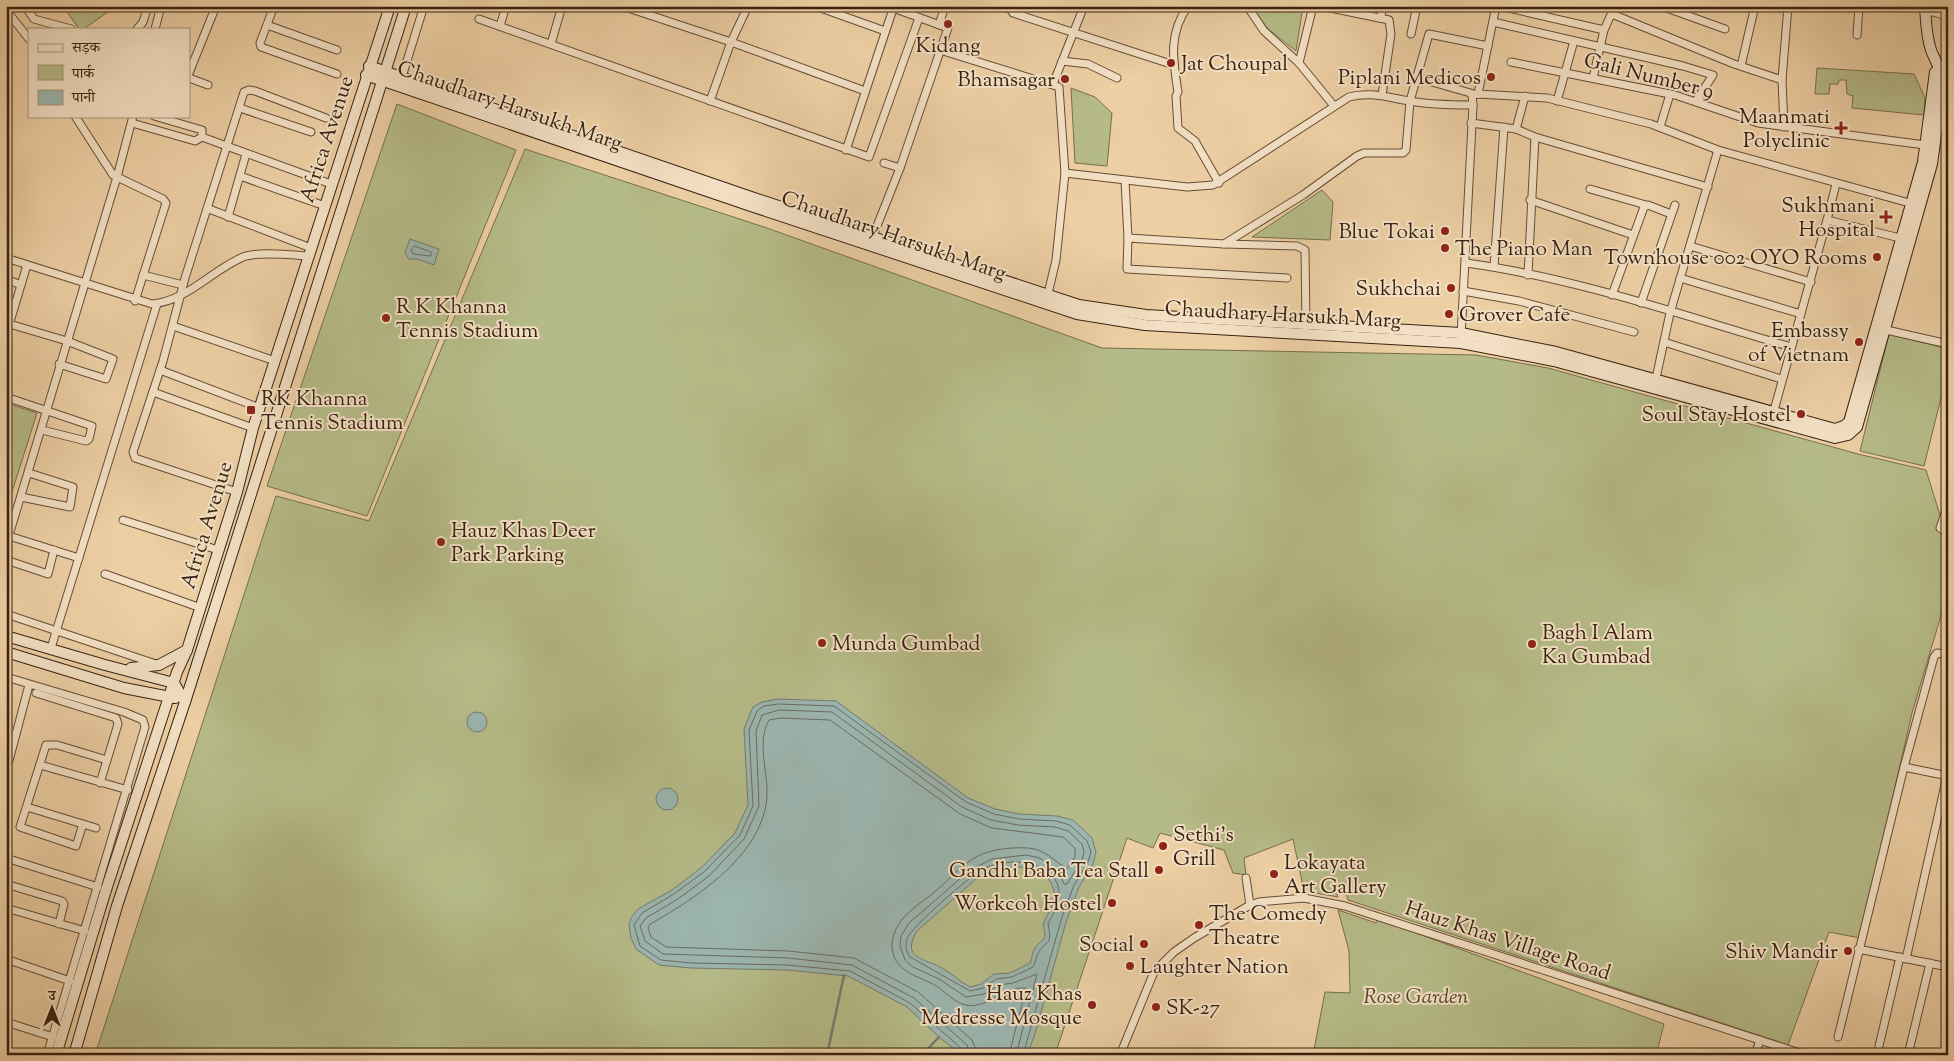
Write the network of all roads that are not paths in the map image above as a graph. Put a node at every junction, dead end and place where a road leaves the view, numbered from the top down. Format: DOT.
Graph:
graph roads {
  1 [pos="24,6"];
  2 [pos="148,6"];
  3 [pos="161,6"];
  4 [pos="216,6"];
  5 [pos="274,6"];
  6 [pos="390,6"];
  7 [pos="406,6"];
  8 [pos="424,6"];
  9 [pos="506,6"];
  10 [pos="562,6"];
  11 [pos="622,6"];
  12 [pos="748,6"];
  13 [pos="815,6"];
  14 [pos="945,6"];
  15 [pos="1002,6"];
  16 [pos="1084,6"];
  17 [pos="1188,6"];
  18 [pos="1247,6"];
  19 [pos="1313,6"];
  20 [pos="1321,6"];
  21 [pos="1382,6"];
  22 [pos="1417,6"];
  23 [pos="1496,6"];
  24 [pos="1500,6"];
  25 [pos="1615,6"];
  26 [pos="1661,6"];
  27 [pos="1756,6"];
  28 [pos="1788,6"];
  29 [pos="1859,6"];
  30 [pos="894,7"];
  31 [pos="1015,8"];
  32 [pos="1923,8"];
  33 [pos="6,10"];
  34 [pos="1612,14"];
  35 [pos="1948,16"];
  36 [pos="479,18"];
  37 [pos="919,18"];
  38 [pos="1381,18"];
  39 [pos="1493,22"];
  40 [pos="267,25"];
  41 [pos="939,25"];
  42 [pos="383,26"];
  43 [pos="500,26"];
  44 [pos="66,28"];
  45 [pos="138,28"];
  46 [pos="155,28"];
  47 [pos="1725,28"];
  48 [pos="1604,30"];
  49 [pos="885,31"];
  50 [pos="1075,33"];
  51 [pos="1411,34"];
  52 [pos="1857,35"];
  53 [pos="28,38"];
  54 [pos="1574,41"];
  55 [pos="731,42"];
  56 [pos="551,44"];
  57 [pos="1488,46"];
  58 [pos="1601,47"];
  59 [pos="337,50"];
  60 [pos="940,50"];
  61 [pos="1062,61"];
  62 [pos="1511,62"];
  63 [pos="1299,64"];
  64 [pos="1174,65"];
  65 [pos="1741,66"];
  66 [pos="368,70"];
  67 [pos="384,70"];
  68 [pos="1941,70"];
  69 [pos="190,71"];
  70 [pos="1567,72"];
  71 [pos="337,74"];
  72 [pos="190,78"];
  73 [pos="1117,78"];
  74 [pos="1418,78"];
  75 [pos="1593,78"];
  76 [pos="1782,80"];
  77 [pos="380,81"];
  78 [pos="400,82"];
  79 [pos="1053,84"];
  80 [pos="208,85"];
  81 [pos="866,91"];
  82 [pos="1476,94"];
  83 [pos="1670,94"];
  84 [pos="1382,95"];
  85 [pos="1525,96"];
  86 [pos="710,101"];
  87 [pos="1410,101"];
  88 [pos="1557,101"];
  89 [pos="1696,101"];
  90 [pos="1473,105"];
  91 [pos="1334,106"];
  92 [pos="240,108"];
  93 [pos="76,118"];
  94 [pos="161,118"];
  95 [pos="326,118"];
  96 [pos="132,120"];
  97 [pos="1471,122"];
  98 [pos="1504,127"];
  99 [pos="1660,127"];
  100 [pos="1784,127"];
  101 [pos="1516,129"];
  102 [pos="311,132"];
  103 [pos="348,132"];
  104 [pos="1535,137"];
  105 [pos="202,138"];
  106 [pos="1925,145"];
  107 [pos="228,148"];
  108 [pos="846,150"];
  109 [pos="1718,150"];
  110 [pos="246,154"];
  111 [pos="884,163"];
  112 [pos="900,168"];
  113 [pos="1065,173"];
  114 [pos="240,176"];
  115 [pos="117,177"];
  116 [pos="1125,181"];
  117 [pos="1219,183"];
  118 [pos="331,184"];
  119 [pos="1836,184"];
  120 [pos="1708,187"];
  121 [pos="1590,189"];
  122 [pos="1530,200"];
  123 [pos="1913,204"];
  124 [pos="1646,205"];
  125 [pos="325,206"];
  126 [pos="1675,206"];
  127 [pos="209,209"];
  128 [pos="1671,214"];
  129 [pos="228,217"];
  130 [pos="1826,220"];
  131 [pos="1633,235"];
  132 [pos="1128,238"];
  133 [pos="1900,238"];
  134 [pos="871,242"];
  135 [pos="1224,244"];
  136 [pos="1690,246"];
  137 [pos="310,252"];
  138 [pos="6,258"];
  139 [pos="1466,263"];
  140 [pos="27,265"];
  141 [pos="1494,267"];
  142 [pos="1528,274"];
  143 [pos="143,275"];
  144 [pos="1287,278"];
  145 [pos="1680,278"];
  146 [pos="6,279"];
  147 [pos="1811,282"];
  148 [pos="84,283"];
  149 [pos="21,284"];
  150 [pos="183,285"];
  151 [pos="1463,291"];
  152 [pos="182,294"];
  153 [pos="1612,295"];
  154 [pos="135,301"];
  155 [pos="1047,301"];
  156 [pos="1641,303"];
  157 [pos="157,304"];
  158 [pos="1670,312"];
  159 [pos="1802,314"];
  160 [pos="8,323"];
  161 [pos="173,326"];
  162 [pos="1879,328"];
  163 [pos="1306,329"];
  164 [pos="1634,332"];
  165 [pos="6,334"];
  166 [pos="1461,338"];
  167 [pos="67,341"];
  168 [pos="1664,342"];
  169 [pos="1948,344"];
  170 [pos="1791,347"];
  171 [pos="275,361"];
  172 [pos="59,364"];
  173 [pos="160,370"];
  174 [pos="1781,379"];
  175 [pos="1654,385"];
  176 [pos="153,392"];
  177 [pos="6,398"];
  178 [pos="260,408"];
  179 [pos="47,410"];
  180 [pos="1772,417"];
  181 [pos="253,428"];
  182 [pos="42,430"];
  183 [pos="29,473"];
  184 [pos="237,492"];
  185 [pos="21,497"];
  186 [pos="1948,505"];
  187 [pos="123,520"];
  188 [pos="1948,533"];
  189 [pos="9,536"];
  190 [pos="6,545"];
  191 [pos="54,550"];
  192 [pos="218,550"];
  193 [pos="78,558"];
  194 [pos="6,560"];
  195 [pos="105,574"];
  196 [pos="201,608"];
  197 [pos="6,614"];
  198 [pos="57,631"];
  199 [pos="6,636"];
  200 [pos="51,648"];
  201 [pos="187,650"];
  202 [pos="6,652"];
  203 [pos="1948,655"];
  204 [pos="105,665"];
  205 [pos="159,665"];
  206 [pos="6,677"];
  207 [pos="174,683"];
  208 [pos="29,685"];
  209 [pos="36,693"];
  210 [pos="170,696"];
  211 [pos="185,702"];
  212 [pos="107,760"];
  213 [pos="40,765"];
  214 [pos="1904,767"];
  215 [pos="6,772"];
  216 [pos="1947,776"];
  217 [pos="100,783"];
  218 [pos="128,790"];
  219 [pos="27,807"];
  220 [pos="83,824"];
  221 [pos="96,828"];
  222 [pos="6,858"];
  223 [pos="1246,878"];
  224 [pos="6,884"];
  225 [pos="98,887"];
  226 [pos="1250,905"];
  227 [pos="6,908"];
  228 [pos="59,924"];
  229 [pos="85,931"];
  230 [pos="1858,949"];
  231 [pos="1903,958"];
  232 [pos="6,959"];
  233 [pos="1930,963"];
  234 [pos="1948,967"];
  235 [pos="70,981"];
  236 [pos="6,1022"];
  237 [pos="53,1037"];
  238 [pos="1838,1037"];
  239 [pos="1760,1040"];
  240 [pos="1879,1046"];
  241 [pos="47,1055"];
  242 [pos="56,1055"];
  243 [pos="74,1055"];
  244 [pos="1120,1055"];
  245 [pos="1755,1055"];
  246 [pos="1806,1055"];
  247 [pos="1908,1055"];
  1 -- 44 [label="street"];
  2 -- 45 [label="street"];
  3 -- 46 [label="street"];
  4 -- 69 [label="street"];
  5 -- 40 [label="street"];
  6 -- 42 [label="street, Africa Avenue"];
  7 -- 67 [label="street, Africa Avenue"];
  8 -- 78 [label="street"];
  9 -- 43 [label="street"];
  10 -- 56 [label="street"];
  11 -- 55 [label="street"];
  12 -- 55 [label="street"];
  13 -- 49 [label="street"];
  14 -- 41 [label="street"];
  15 -- 31 [label="street"];
  16 -- 50 [label="street"];
  17 -- 64 [label="street"];
  18 -- 63 [label="street"];
  19 -- 63 [label="street"];
  20 -- 38 [label="street"];
  21 -- 38 [label="street"];
  22 -- 51 [label="street"];
  23 -- 39 [label="street"];
  24 -- 48 [label="street"];
  25 -- 34 [label="street"];
  26 -- 47 [label="street"];
  27 -- 65 [label="street"];
  28 -- 76 [label="street"];
  29 -- 52 [label="street"];
  30 -- 37 [label="street"];
  30 -- 49 [label="street"];
  31 -- 50 [label="street"];
  32 -- 35 [label="street"];
  32 -- 68 [label="street"];
  33 -- 53 [label="street"];
  34 -- 48 [label="street"];
  34 -- 65 [label="street"];
  36 -- 43 [label="street"];
  37 -- 41 [label="street"];
  37 -- 108 [label="street"];
  38 -- 84 [label="street"];
  39 -- 54 [label="street"];
  39 -- 57 [label="street"];
  40 -- 59 [label="street"];
  40 -- 71 [label="street"];
  41 -- 60 [label="street"];
  42 -- 66 [label="street, Africa Avenue"];
  42 -- 103 [label="street"];
  43 -- 56 [label="street"];
  48 -- 58 [label="street"];
  49 -- 81 [label="street"];
  50 -- 61 [label="street"];
  50 -- 64 [label="street"];
  54 -- 58 [label="street"];
  54 -- 70 [label="street"];
  55 -- 81 [label="street"];
  55 -- 86 [label="street"];
  56 -- 86 [label="street"];
  57 -- 74 [label="street"];
  57 -- 82 [label="street"];
  58 -- 75 [label="street"];
  58 -- 89 [label="street"];
  60 -- 79 [label="street"];
  60 -- 112 [label="street"];
  61 -- 73 [label="street"];
  61 -- 79 [label="street"];
  62 -- 70 [label="street, Gali Number 9"];
  63 -- 91 [label="street"];
  64 -- 117 [label="street"];
  65 -- 76 [label="street"];
  66 -- 67 [label="street, Chaudhary Harsukh Marg"];
  66 -- 77 [label="street, Chaudhary Harsukh Marg"];
  66 -- 103 [label="street, Africa Avenue"];
  67 -- 77 [label="street, Africa Avenue"];
  67 -- 78 [label="street, Chaudhary Harsukh Marg"];
  68 -- 106 [label="street, Chaudhary Harsukh Marg"];
  68 -- 162 [label="street, Chaudhary Harsukh Marg"];
  70 -- 75 [label="street, Gali Number 9"];
  70 -- 88 [label="street"];
  72 -- 80 [label="street"];
  74 -- 82 [label="street"];
  74 -- 87 [label="street"];
  75 -- 83 [label="street, Gali Number 9"];
  76 -- 100 [label="street"];
  77 -- 78 [label="street, Chaudhary Harsukh Marg"];
  77 -- 211 [label="street, Africa Avenue"];
  78 -- 134 [label="street, Chaudhary Harsukh Marg"];
  79 -- 113 [label="street"];
  81 -- 108 [label="street"];
  82 -- 85 [label="street"];
  82 -- 90 [label="street"];
  83 -- 89 [label="street, Gali Number 9"];
  83 -- 99 [label="street"];
  84 -- 87 [label="street"];
  84 -- 91 [label="street"];
  85 -- 88 [label="street"];
  85 -- 101 [label="street"];
  86 -- 108 [label="street"];
  87 -- 90 [label="street"];
  87 -- 135 [label="street"];
  88 -- 99 [label="street"];
  89 -- 100 [label="street, Gali Number 9"];
  90 -- 97 [label="street"];
  91 -- 117 [label="street"];
  92 -- 95 [label="street"];
  92 -- 102 [label="street"];
  92 -- 107 [label="street"];
  93 -- 115 [label="street"];
  94 -- 105 [label="street"];
  96 -- 105 [label="street"];
  96 -- 115 [label="street"];
  97 -- 98 [label="street"];
  97 -- 139 [label="street"];
  98 -- 101 [label="street"];
  98 -- 141 [label="street"];
  99 -- 109 [label="street"];
  100 -- 106 [label="street, Gali Number 9"];
  101 -- 104 [label="street"];
  103 -- 118 [label="street, Africa Avenue"];
  104 -- 120 [label="street"];
  104 -- 122 [label="street"];
  105 -- 107 [label="street"];
  106 -- 123 [label="street, Chaudhary Harsukh Marg"];
  107 -- 110 [label="street"];
  107 -- 127 [label="street"];
  109 -- 119 [label="street"];
  109 -- 120 [label="street"];
  110 -- 114 [label="street"];
  110 -- 118 [label="street"];
  111 -- 112 [label="street"];
  112 -- 134 [label="street"];
  113 -- 116 [label="street"];
  113 -- 155 [label="street"];
  114 -- 125 [label="street"];
  114 -- 129 [label="street"];
  115 -- 143 [label="street"];
  115 -- 148 [label="street"];
  116 -- 117 [label="street"];
  116 -- 132 [label="street"];
  118 -- 125 [label="street, Africa Avenue"];
  119 -- 123 [label="street"];
  119 -- 130 [label="street"];
  120 -- 136 [label="street"];
  121 -- 124 [label="street"];
  122 -- 131 [label="street"];
  122 -- 142 [label="street"];
  123 -- 133 [label="street, Chaudhary Harsukh Marg"];
  124 -- 128 [label="street"];
  124 -- 131 [label="street"];
  125 -- 137 [label="street, Africa Avenue"];
  126 -- 128 [label="street"];
  127 -- 129 [label="street"];
  127 -- 150 [label="street"];
  128 -- 156 [label="street"];
  129 -- 137 [label="street"];
  130 -- 133 [label="street"];
  130 -- 147 [label="street"];
  131 -- 153 [label="street"];
  132 -- 135 [label="street"];
  132 -- 144 [label="street"];
  133 -- 162 [label="street, Chaudhary Harsukh Marg"];
  134 -- 155 [label="street, Chaudhary Harsukh Marg"];
  135 -- 163 [label="street"];
  136 -- 145 [label="street"];
  136 -- 147 [label="street"];
  137 -- 152 [label="street"];
  137 -- 171 [label="street, Africa Avenue"];
  138 -- 140 [label="street"];
  139 -- 141 [label="street"];
  139 -- 151 [label="street"];
  140 -- 148 [label="street"];
  140 -- 149 [label="street"];
  141 -- 142 [label="street"];
  142 -- 153 [label="street"];
  143 -- 150 [label="street"];
  143 -- 154 [label="street"];
  145 -- 158 [label="street"];
  145 -- 159 [label="street"];
  146 -- 149 [label="street"];
  147 -- 159 [label="street"];
  148 -- 154 [label="street"];
  148 -- 167 [label="street"];
  149 -- 160 [label="street"];
  150 -- 152 [label="street"];
  151 -- 164 [label="street"];
  151 -- 166 [label="street"];
  152 -- 157 [label="street"];
  152 -- 161 [label="street"];
  153 -- 156 [label="street"];
  154 -- 157 [label="street"];
  155 -- 163 [label="street, Chaudhary Harsukh Marg"];
  156 -- 158 [label="street"];
  157 -- 193 [label="street"];
  158 -- 168 [label="street"];
  158 -- 170 [label="street"];
  159 -- 170 [label="street"];
  160 -- 165 [label="street"];
  160 -- 167 [label="street"];
  161 -- 171 [label="street"];
  161 -- 173 [label="street"];
  162 -- 169 [label="street"];
  162 -- 180 [label="street, Chaudhary Harsukh Marg"];
  163 -- 166 [label="street, Chaudhary Harsukh Marg"];
  166 -- 175 [label="street, Chaudhary Harsukh Marg"];
  167 -- 172 [label="street"];
  167 -- 172 [label="street"];
  168 -- 174 [label="street"];
  168 -- 175 [label="street"];
  170 -- 174 [label="street"];
  171 -- 178 [label="street, Africa Avenue"];
  172 -- 179 [label="street"];
  173 -- 176 [label="street"];
  173 -- 178 [label="street"];
  174 -- 180 [label="street"];
  175 -- 180 [label="street, Chaudhary Harsukh Marg"];
  176 -- 181 [label="street"];
  176 -- 184 [label="street"];
  177 -- 179 [label="street"];
  178 -- 181 [label="street, Africa Avenue"];
  179 -- 182 [label="street"];
  179 -- 182 [label="street"];
  181 -- 184 [label="street, Africa Avenue"];
  182 -- 183 [label="street"];
  183 -- 185 [label="street"];
  183 -- 185 [label="street"];
  184 -- 192 [label="street, Africa Avenue"];
  185 -- 189 [label="street"];
  186 -- 188 [label="street"];
  187 -- 192 [label="street"];
  189 -- 190 [label="street"];
  189 -- 191 [label="street"];
  191 -- 193 [label="street"];
  191 -- 194 [label="street"];
  192 -- 196 [label="street, Africa Avenue"];
  193 -- 198 [label="street"];
  195 -- 196 [label="street"];
  196 -- 201 [label="street, Africa Avenue"];
  197 -- 198 [label="street"];
  198 -- 200 [label="street"];
  198 -- 205 [label="street"];
  199 -- 200 [label="street"];
  200 -- 204 [label="street"];
  201 -- 205 [label="street"];
  201 -- 207 [label="street, Africa Avenue"];
  202 -- 210 [label="street"];
  203 -- 214 [label="street"];
  204 -- 205 [label="street"];
  204 -- 207 [label="street"];
  206 -- 208 [label="street"];
  207 -- 210 [label="street, Africa Avenue"];
  207 -- 211 [label="street"];
  208 -- 215 [label="street"];
  208 -- 218 [label="street"];
  209 -- 212 [label="street"];
  210 -- 211 [label="street"];
  210 -- 242 [label="street, Africa Avenue"];
  211 -- 243 [label="street, Africa Avenue"];
  212 -- 213 [label="street"];
  212 -- 217 [label="street"];
  213 -- 217 [label="street"];
  213 -- 219 [label="street"];
  214 -- 216 [label="street"];
  214 -- 230 [label="street"];
  216 -- 231 [label="street"];
  217 -- 218 [label="street"];
  218 -- 225 [label="street"];
  219 -- 220 [label="street"];
  219 -- 220 [label="street"];
  220 -- 221 [label="street"];
  222 -- 225 [label="street"];
  223 -- 226 [label="street"];
  224 -- 228 [label="street"];
  225 -- 229 [label="street"];
  226 -- 239 [label="street, Hauz Khas Village Road"];
  226 -- 244 [label="street, Hauz Khas Village Road"];
  227 -- 228 [label="street"];
  228 -- 229 [label="street"];
  229 -- 235 [label="street"];
  230 -- 231 [label="street"];
  230 -- 238 [label="street"];
  231 -- 233 [label="street"];
  231 -- 240 [label="street"];
  232 -- 235 [label="street"];
  233 -- 234 [label="street"];
  233 -- 247 [label="street"];
  235 -- 237 [label="street"];
  236 -- 237 [label="street"];
  237 -- 241 [label="street"];
  239 -- 245 [label="street"];
  239 -- 246 [label="street, Hauz Khas Village Road"];
}
